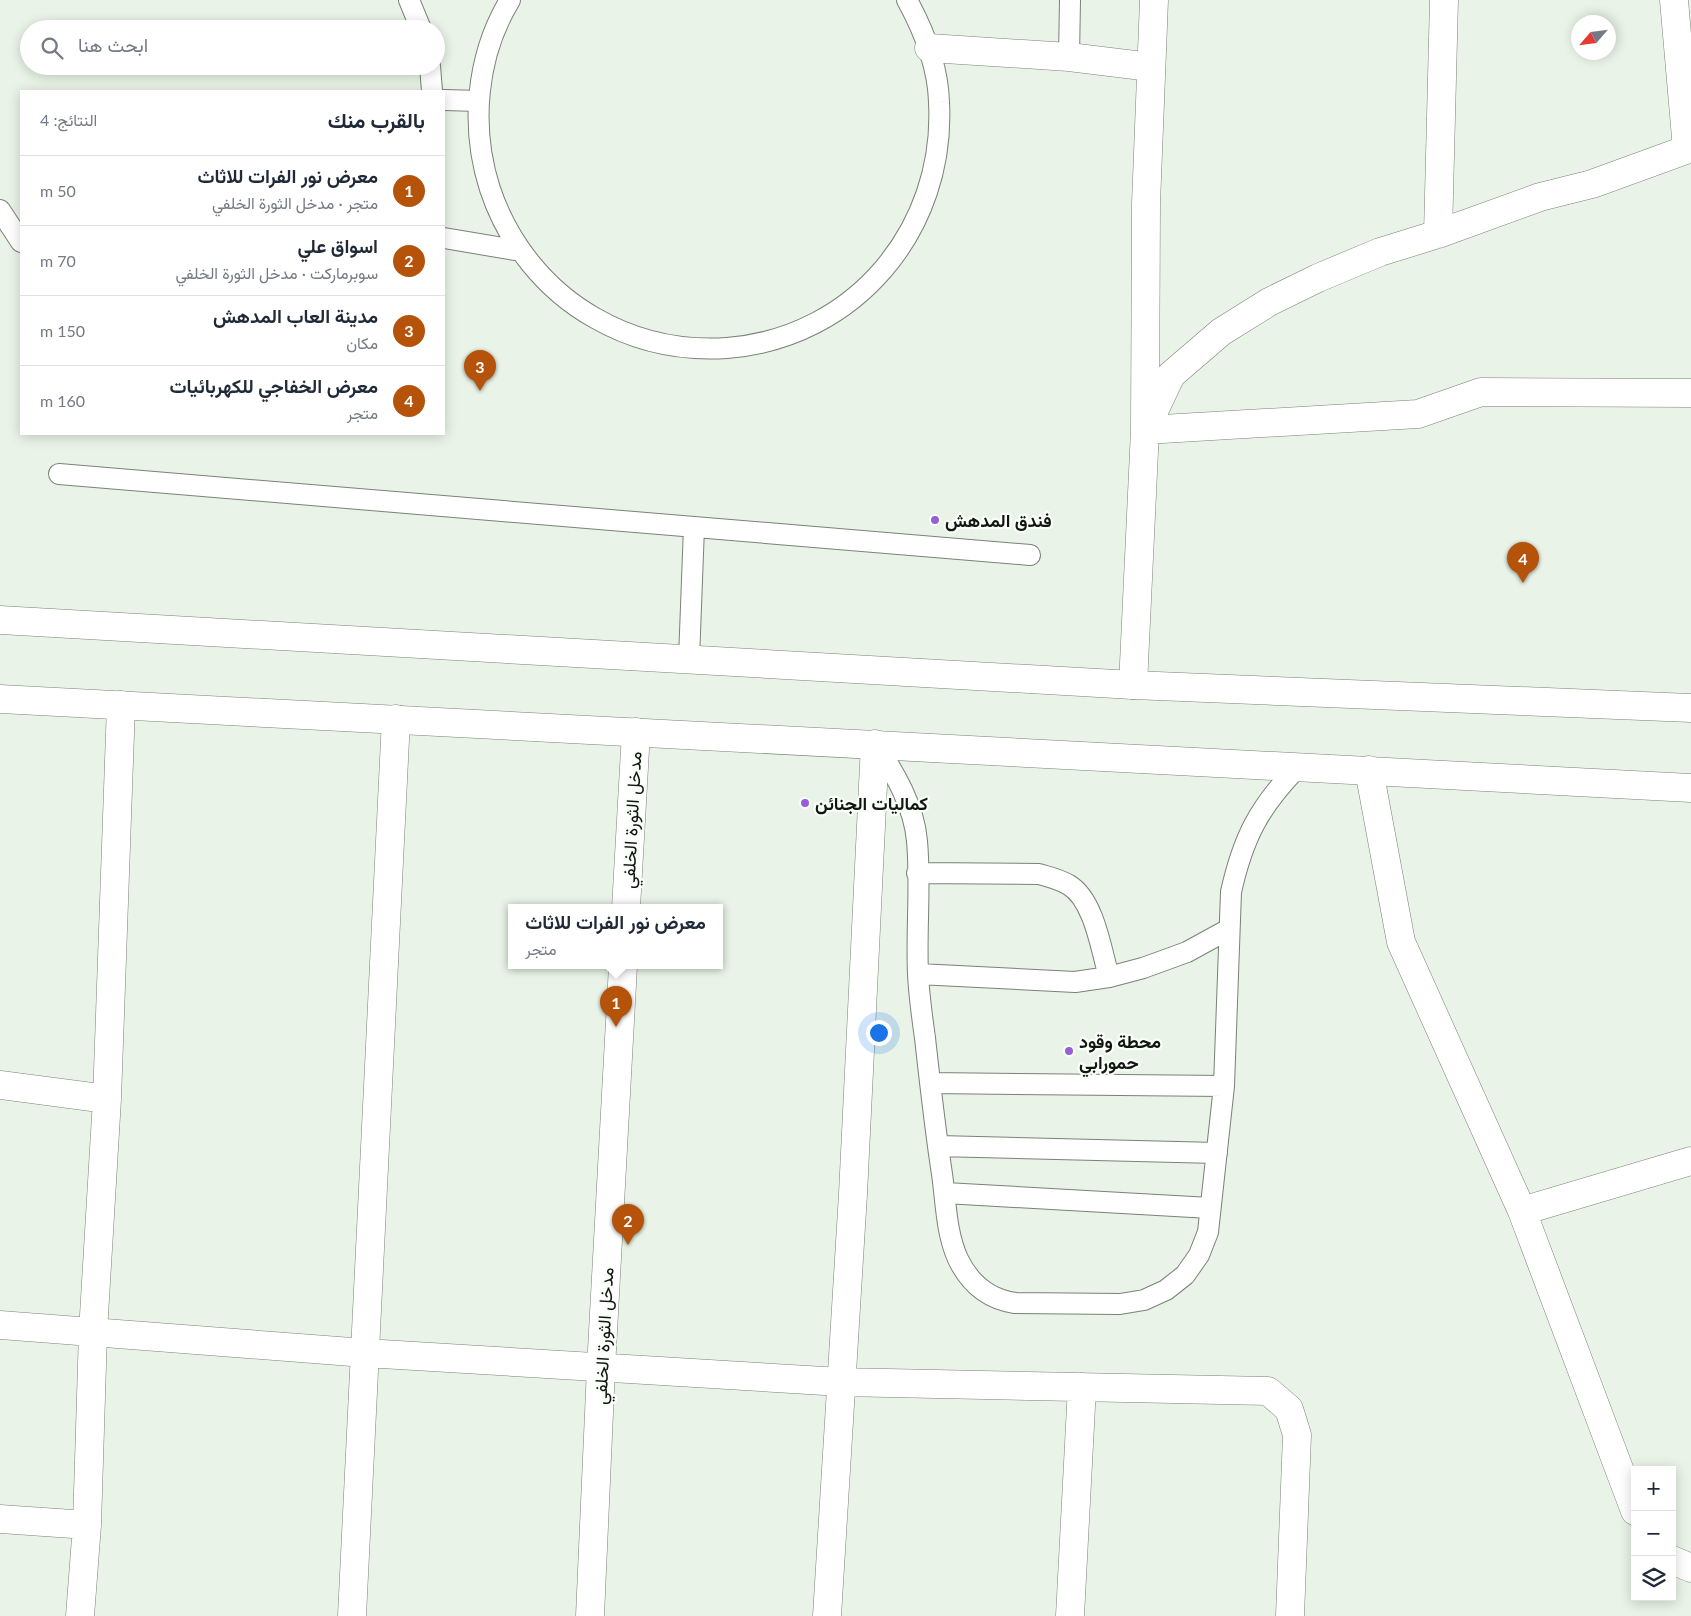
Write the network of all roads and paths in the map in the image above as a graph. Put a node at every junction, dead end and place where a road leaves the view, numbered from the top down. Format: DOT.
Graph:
graph roads {
  1 [pos="410,0"];
  2 [pos="510,0"];
  3 [pos="907,0"];
  4 [pos="1070,0"];
  5 [pos="1154,0"];
  6 [pos="1444,0"];
  7 [pos="1674,0"];
  8 [pos="418,20"];
  9 [pos="929,48"];
  10 [pos="1069,57"];
  11 [pos="1151,67"];
  12 [pos="431,75"];
  13 [pos="432,90"];
  14 [pos="445,100"];
  15 [pos="479,101"];
  16 [pos="1689,148"];
  17 [pos="0,210"];
  18 [pos="1438,234"];
  19 [pos="445,238"];
  20 [pos="20,240"];
  21 [pos="521,250"];
  22 [pos="1691,393"];
  23 [pos="1145,430"];
  24 [pos="59,474"];
  25 [pos="694,527"];
  26 [pos="1030,556"];
  27 [pos="0,620"];
  28 [pos="689,659"];
  29 [pos="1133,685"];
  30 [pos="0,699"];
  31 [pos="121,705"];
  32 [pos="1691,708"];
  33 [pos="396,719"];
  34 [pos="636,732"];
  35 [pos="876,744"];
  36 [pos="1297,768"];
  37 [pos="1369,770"];
  38 [pos="1691,788"];
  39 [pos="918,873"];
  40 [pos="626,904"];
  41 [pos="1229,929"];
  42 [pos="623,969"];
  43 [pos="918,974"];
  44 [pos="1109,976"];
  45 [pos="930,1083"];
  46 [pos="0,1085"];
  47 [pos="1224,1086"];
  48 [pos="107,1099"];
  49 [pos="938,1146"];
  50 [pos="1217,1153"];
  51 [pos="1691,1161"];
  52 [pos="945,1193"];
  53 [pos="1210,1208"];
  54 [pos="1522,1212"];
  55 [pos="0,1325"];
  56 [pos="93,1332"];
  57 [pos="365,1353"];
  58 [pos="600,1368"];
  59 [pos="841,1382"];
  60 [pos="1082,1387"];
  61 [pos="1631,1500"];
  62 [pos="0,1519"];
  63 [pos="87,1525"];
  64 [pos="1676,1562"];
  65 [pos="1691,1568"];
  66 [pos="80,1616"];
  67 [pos="352,1616"];
  68 [pos="590,1616"];
  69 [pos="828,1616"];
  70 [pos="1070,1616"];
  71 [pos="1290,1616"];
  1 -- 8 [label="lane"];
  2 -- 15 [label="lane"];
  3 -- 9 [label="lane"];
  4 -- 10 [label="lane"];
  5 -- 11 [label="main road"];
  6 -- 18 [label="main road"];
  7 -- 16 [label="main road"];
  9 -- 10 [label="main road"];
  9 -- 21 [label="lane"];
  10 -- 11 [label="main road"];
  11 -- 23 [label="main road"];
  12 -- 13 [label="lane"];
  14 -- 15 [label="lane"];
  15 -- 21 [label="lane"];
  16 -- 18 [label="main road"];
  17 -- 20 [label="lane"];
  18 -- 23 [label="main road"];
  19 -- 21 [label="lane"];
  22 -- 23 [label="main road"];
  23 -- 29 [label="main road"];
  24 -- 25 [label="lane"];
  25 -- 26 [label="lane"];
  25 -- 28 [label="lane"];
  27 -- 28 [label="main road"];
  28 -- 29 [label="main road"];
  29 -- 32 [label="main road"];
  30 -- 31 [label="main road"];
  31 -- 33 [label="main road"];
  31 -- 48 [label="main road"];
  33 -- 34 [label="main road"];
  33 -- 57 [label="main road"];
  34 -- 35 [label="main road"];
  34 -- 40 [label="main road, مدخل الثورة الخلفي"];
  35 -- 36 [label="main road"];
  35 -- 39 [label="lane"];
  35 -- 59 [label="main road"];
  36 -- 37 [label="main road"];
  36 -- 41 [label="lane"];
  37 -- 38 [label="main road"];
  37 -- 54 [label="main road"];
  39 -- 43 [label="lane"];
  39 -- 44 [label="lane"];
  41 -- 44 [label="lane"];
  41 -- 47 [label="lane"];
  42 -- 58 [label="main road, مدخل الثورة الخلفي"];
  43 -- 44 [label="lane"];
  43 -- 45 [label="lane"];
  45 -- 47 [label="lane"];
  45 -- 49 [label="lane"];
  46 -- 48 [label="main road"];
  47 -- 50 [label="lane"];
  48 -- 56 [label="main road"];
  49 -- 50 [label="lane"];
  49 -- 52 [label="lane"];
  50 -- 53 [label="lane"];
  51 -- 54 [label="main road"];
  52 -- 53 [label="lane"];
  52 -- 53 [label="lane"];
  54 -- 61 [label="main road"];
  55 -- 56 [label="main road"];
  56 -- 57 [label="main road"];
  56 -- 63 [label="main road"];
  57 -- 58 [label="main road"];
  57 -- 67 [label="main road"];
  58 -- 59 [label="main road"];
  58 -- 68 [label="main road, مدخل الثورة الخلفي"];
  59 -- 60 [label="main road"];
  59 -- 69 [label="main road"];
  60 -- 70 [label="main road"];
  60 -- 71 [label="main road"];
  62 -- 63 [label="main road"];
  63 -- 66 [label="main road"];
  64 -- 65 [label="main road"];
}
